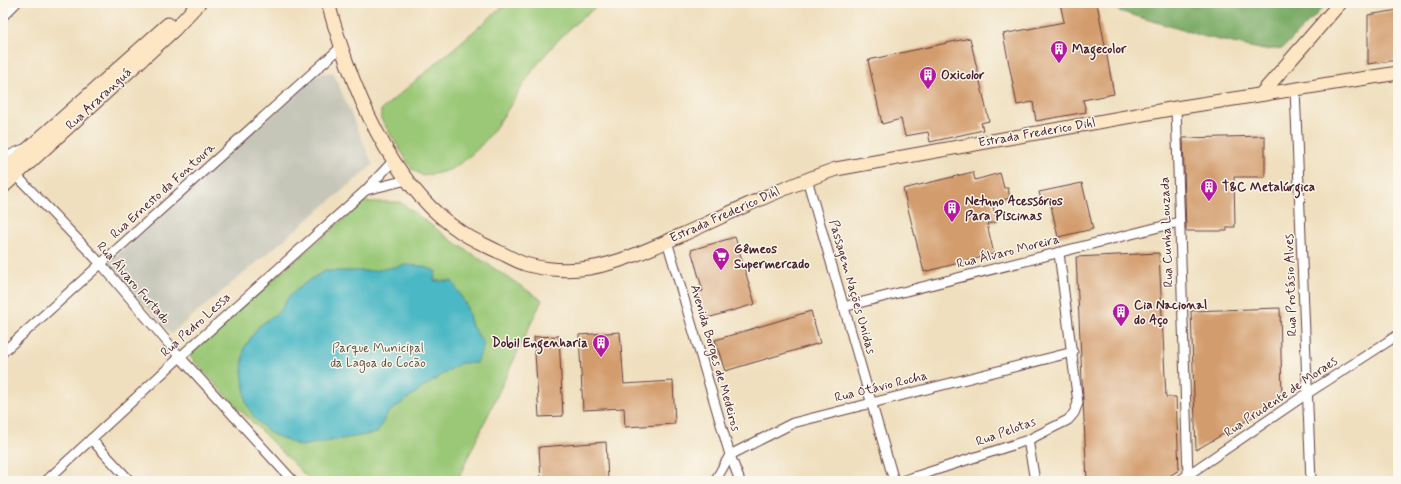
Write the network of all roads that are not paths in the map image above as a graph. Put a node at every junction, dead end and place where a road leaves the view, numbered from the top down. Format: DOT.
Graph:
graph roads {
  1 [pos="16,3"];
  2 [pos="328,3"];
  3 [pos="1340,3"];
  4 [pos="196,6"];
  5 [pos="3,16"];
  6 [pos="340,48"];
  7 [pos="1398,73"];
  8 [pos="1295,88"];
  9 [pos="1262,93"];
  10 [pos="1176,108"];
  11 [pos="32,145"];
  12 [pos="3,158"];
  13 [pos="394,160"];
  14 [pos="3,172"];
  15 [pos="16,175"];
  16 [pos="807,179"];
  17 [pos="407,180"];
  18 [pos="3,187"];
  19 [pos="366,190"];
  20 [pos="1179,222"];
  21 [pos="667,241"];
  22 [pos="1059,253"];
  23 [pos="102,265"];
  24 [pos="843,307"];
  25 [pos="1398,335"];
  26 [pos="3,352"];
  27 [pos="1073,352"];
  28 [pos="180,357"];
  29 [pos="1308,392"];
  30 [pos="873,403"];
  31 [pos="91,439"];
  32 [pos="1028,440"];
  33 [pos="730,455"];
  34 [pos="1188,475"];
  35 [pos="46,481"];
  36 [pos="130,481"];
  37 [pos="293,481"];
  38 [pos="715,481"];
  39 [pos="740,481"];
  40 [pos="894,481"];
  41 [pos="902,481"];
  42 [pos="1035,481"];
  43 [pos="1179,481"];
  44 [pos="1311,481"];
  1 -- 5 [label="street"];
  2 -- 6 [label="main road, Estrada Frederico Dihl"];
  3 -- 9 [label="main road"];
  4 -- 11 [label="main road, Rua Araranguá"];
  4 -- 15 [label="main road, Rua Araranguá"];
  6 -- 13 [label="main road, Estrada Frederico Dihl"];
  6 -- 23 [label="street, Rua Ernesto da Fontoura"];
  7 -- 8 [label="main road, Estrada Frederico Dihl"];
  8 -- 9 [label="main road, Estrada Frederico Dihl"];
  8 -- 29 [label="street, Rua Protásio Alves"];
  9 -- 10 [label="main road, Estrada Frederico Dihl"];
  10 -- 16 [label="main road, Estrada Frederico Dihl"];
  10 -- 20 [label="street, Rua Cunha Louzada"];
  11 -- 12 [label="street"];
  11 -- 14 [label="main road, Rua Araranguá"];
  13 -- 17 [label="main road, Estrada Frederico Dihl"];
  13 -- 19 [label="street, Rua Pedro Lessa"];
  15 -- 18 [label="main road, Rua Araranguá"];
  15 -- 23 [label="street, Rua Álvaro Furtado"];
  16 -- 21 [label="main road, Estrada Frederico Dihl"];
  16 -- 24 [label="street, Passagem Nações Unidas"];
  17 -- 19 [label="street, Rua Pedro Lessa"];
  17 -- 21 [label="main road, Estrada Frederico Dihl"];
  19 -- 28 [label="street, Rua Pedro Lessa"];
  20 -- 22 [label="street, Rua Álvaro Moreira"];
  20 -- 34 [label="street, Rua Cunha Louzada"];
  21 -- 33 [label="street, Avenida Borges de Medeiros"];
  22 -- 24 [label="street, Rua Álvaro Moreira"];
  22 -- 27 [label="street, Rua Pelotas"];
  23 -- 26 [label="street, Rua Ernesto da Fontoura"];
  23 -- 28 [label="street, Rua Álvaro Furtado"];
  24 -- 30 [label="street, Passagem Nações Unidas"];
  25 -- 29 [label="street, Rua Prudente de Moraes"];
  27 -- 30 [label="street, Rua Otávio Rocha"];
  27 -- 32 [label="street, Rua Pelotas"];
  28 -- 31 [label="street, Rua Pedro Lessa"];
  28 -- 37 [label="street, Rua Álvaro Furtado"];
  29 -- 34 [label="street, Rua Prudente de Moraes"];
  29 -- 44 [label="street, Rua Protásio Alves"];
  30 -- 33 [label="street, Rua Otávio Rocha"];
  30 -- 40 [label="street, Passagem Nações Unidas"];
  31 -- 35 [label="street, Rua Pedro Lessa"];
  31 -- 36 [label="street"];
  32 -- 41 [label="street, Rua Pelotas"];
  32 -- 42 [label="street"];
  33 -- 38 [label="street"];
  33 -- 39 [label="street, Avenida Borges de Medeiros"];
  34 -- 43 [label="street, Rua Prudente de Moraes"];
}
